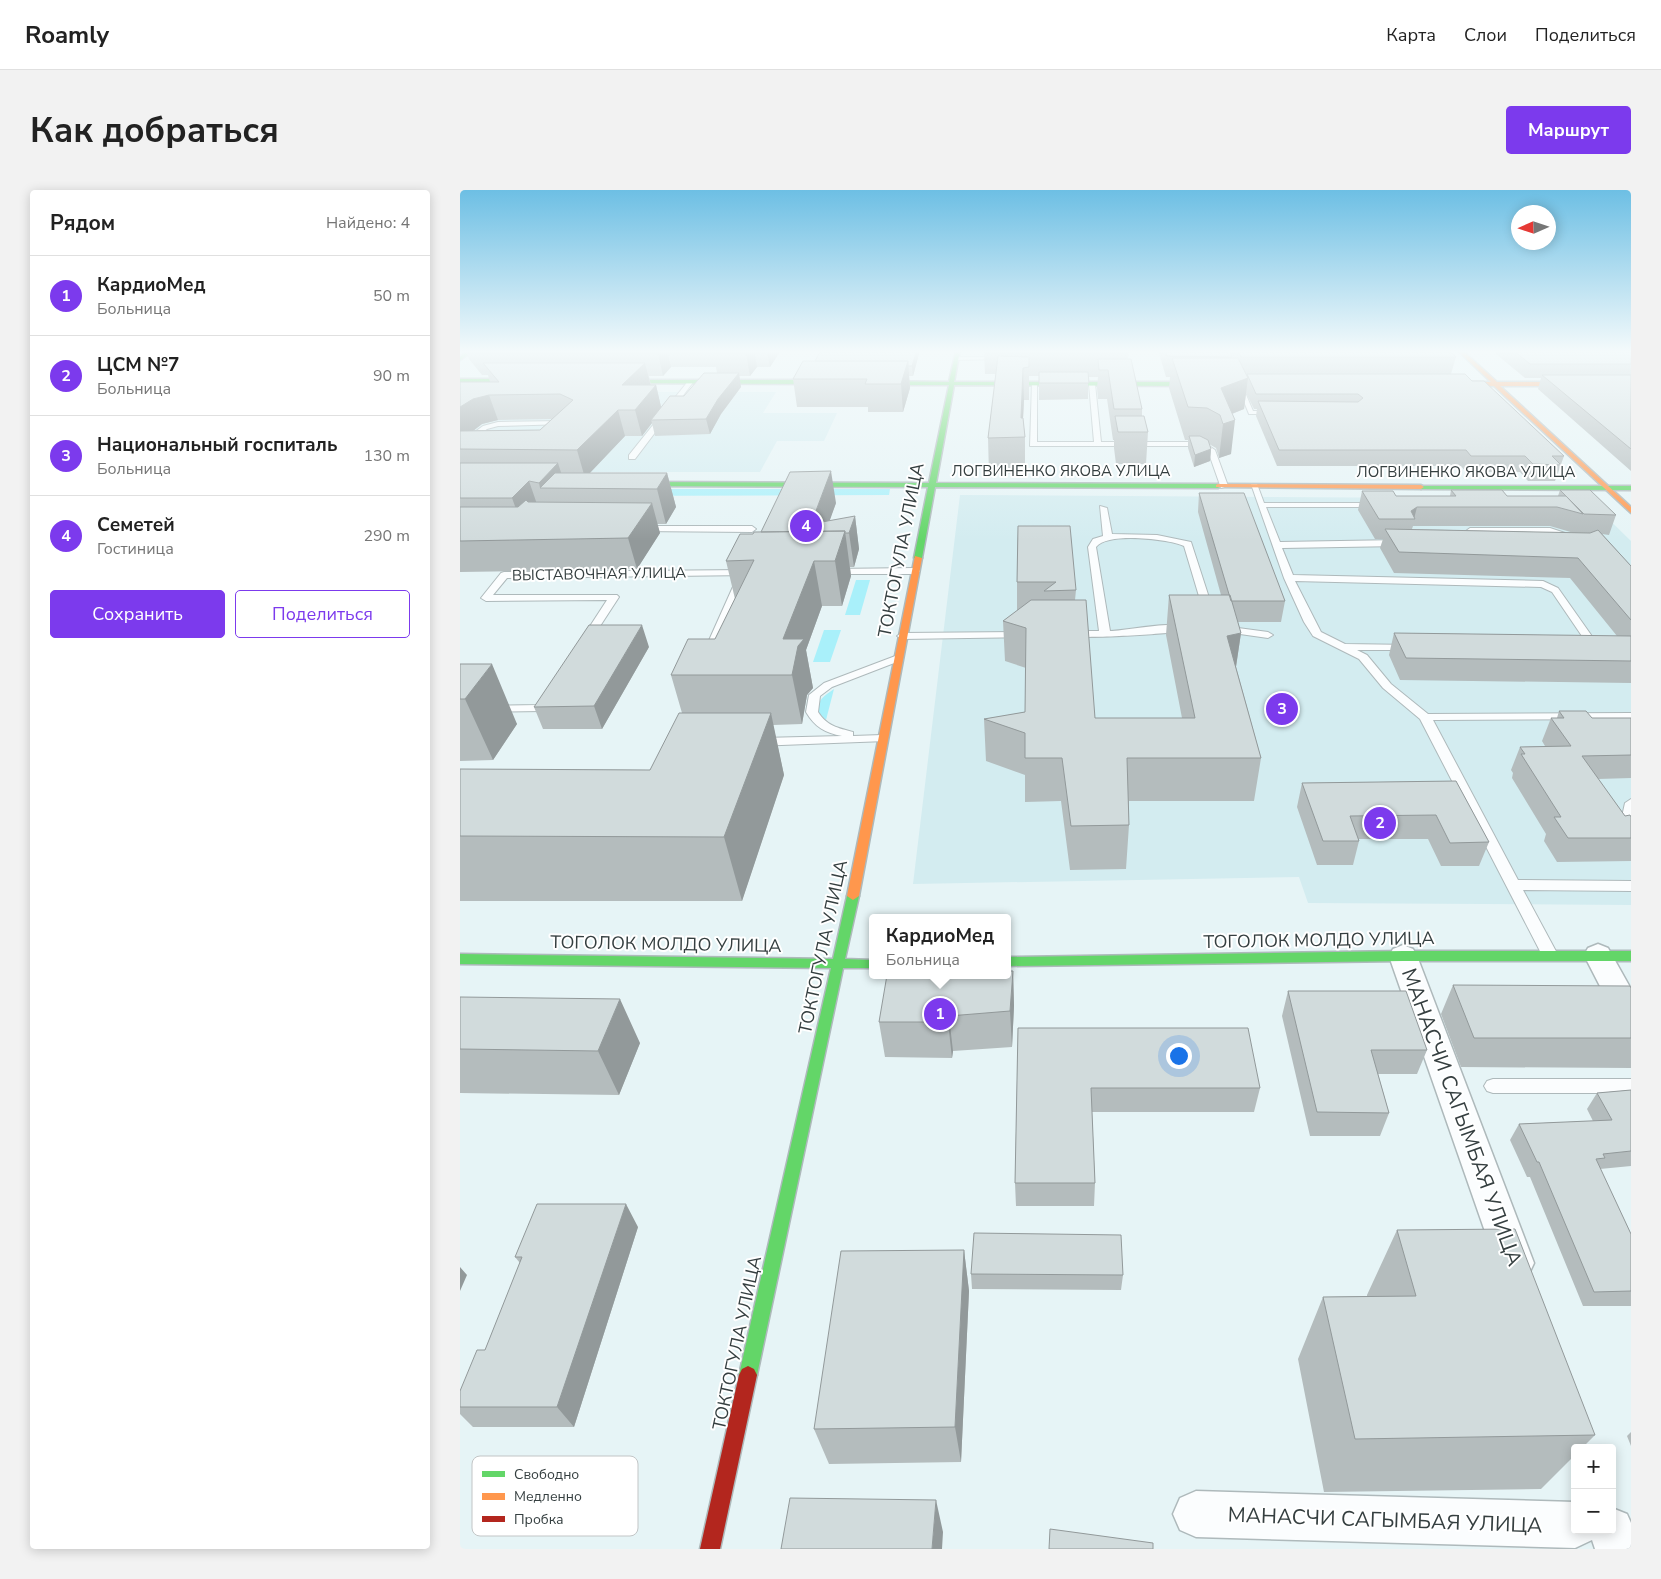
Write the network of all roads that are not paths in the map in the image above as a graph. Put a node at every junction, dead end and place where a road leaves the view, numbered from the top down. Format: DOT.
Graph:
graph roads {
  1 [pos="666,413"];
  2 [pos="946,413"];
  3 [pos="1034,413"];
  4 [pos="1095,413"];
  5 [pos="1527,413"];
  6 [pos="574,424"];
  7 [pos="1098,444"];
  8 [pos="460,447"];
  9 [pos="460,454"];
  10 [pos="469,454"];
  11 [pos="632,457"];
  12 [pos="617,484"];
  13 [pos="932,485"];
  14 [pos="1224,486"];
  15 [pos="1254,486"];
  16 [pos="1605,488"];
  17 [pos="1631,488"];
  18 [pos="1261,505"];
  19 [pos="1386,505"];
  20 [pos="1103,508"];
  21 [pos="1631,512"];
  22 [pos="627,529"];
  23 [pos="752,529"];
  24 [pos="1464,531"];
  25 [pos="1108,537"];
  26 [pos="1577,538"];
  27 [pos="1409,543"];
  28 [pos="1276,545"];
  29 [pos="915,571"];
  30 [pos="820,572"];
  31 [pos="744,573"];
  32 [pos="763,573"];
  33 [pos="1289,578"];
  34 [pos="1212,623"];
  35 [pos="1194,628"];
  36 [pos="1035,634"];
  37 [pos="1055,634"];
  38 [pos="1105,634"];
  39 [pos="1268,635"];
  40 [pos="902,636"];
  41 [pos="1344,646"];
  42 [pos="1416,647"];
  43 [pos="1568,647"];
  44 [pos="578,653"];
  45 [pos="898,658"];
  46 [pos="701,670"];
  47 [pos="552,692"];
  48 [pos="460,709"];
  49 [pos="1631,716"];
  50 [pos="1426,717"];
  51 [pos="882,739"];
  52 [pos="744,742"];
  53 [pos="1631,803"];
  54 [pos="1631,826"];
  55 [pos="1512,884"];
  56 [pos="1631,886"];
  57 [pos="1550,955"];
  58 [pos="1598,955"];
  59 [pos="1404,956"];
  60 [pos="1631,956"];
  61 [pos="460,959"];
  62 [pos="1011,962"];
  63 [pos="838,964"];
  64 [pos="869,964"];
  65 [pos="1631,1017"];
  66 [pos="1493,1086"];
  67 [pos="1631,1086"];
  68 [pos="1524,1290"];
  69 [pos="1196,1514"];
  70 [pos="1571,1525"];
  71 [pos="1612,1534"];
  72 [pos="710,1549"];
  73 [pos="1618,1549"];
  1 -- 11 [label="lane"];
  2 -- 13 [label="main road, ТОКТОГУЛА УЛИЦА"];
  3 -- 7 [label="lane"];
  4 -- 7 [label="lane"];
  5 -- 16 [label="main road"];
  6 -- 8 [label="lane"];
  7 -- 14 [label="lane"];
  9 -- 10 [label="lane"];
  12 -- 13 [label="main road, ЛОГВИНЕНКО ЯКОВА УЛИЦА"];
  13 -- 14 [label="main road, ЛОГВИНЕНКО ЯКОВА УЛИЦА"];
  13 -- 29 [label="main road, ТОКТОГУЛА УЛИЦА"];
  14 -- 15 [label="main road, ЛОГВИНЕНКО ЯКОВА УЛИЦА"];
  15 -- 16 [label="main road, ЛОГВИНЕНКО ЯКОВА УЛИЦА"];
  15 -- 18 [label="lane"];
  16 -- 17 [label="main road, ЛОГВИНЕНКО ЯКОВА УЛИЦА"];
  16 -- 21 [label="main road"];
  18 -- 19 [label="lane"];
  18 -- 28 [label="lane"];
  20 -- 25 [label="lane"];
  22 -- 23 [label="lane"];
  24 -- 26 [label="lane"];
  25 -- 34 [label="lane"];
  25 -- 38 [label="lane"];
  27 -- 28 [label="lane"];
  28 -- 33 [label="lane"];
  29 -- 30 [label="lane"];
  29 -- 40 [label="main road, ТОКТОГУЛА УЛИЦА"];
  31 -- 32 [label="lane, ВЫСТАВОЧНАЯ УЛИЦА"];
  31 -- 44 [label="lane, ВЫСТАВОЧНАЯ УЛИЦА"];
  31 -- 46 [label="lane"];
  33 -- 41 [label="lane"];
  33 -- 43 [label="lane"];
  34 -- 39 [label="lane"];
  35 -- 38 [label="lane"];
  36 -- 40 [label="lane"];
  37 -- 38 [label="lane"];
  40 -- 45 [label="main road, ТОКТОГУЛА УЛИЦА"];
  41 -- 42 [label="lane"];
  41 -- 50 [label="lane"];
  45 -- 51 [label="main road, ТОКТОГУЛА УЛИЦА"];
  45 -- 51 [label="lane"];
  47 -- 48 [label="lane"];
  49 -- 50 [label="lane"];
  50 -- 55 [label="lane"];
  51 -- 52 [label="lane"];
  51 -- 63 [label="main road, ТОКТОГУЛА УЛИЦА"];
  53 -- 54 [label="lane"];
  55 -- 56 [label="lane"];
  55 -- 57 [label="lane"];
  57 -- 58 [label="main road, ТОГОЛОК МОЛДО УЛИЦА"];
  57 -- 59 [label="main road, ТОГОЛОК МОЛДО УЛИЦА"];
  58 -- 60 [label="main road, ТОГОЛОК МОЛДО УЛИЦА"];
  58 -- 65 [label="street"];
  59 -- 62 [label="main road, ТОГОЛОК МОЛДО УЛИЦА"];
  59 -- 68 [label="street, МАНАСЧИ САГЫМБАЯ УЛИЦА"];
  61 -- 63 [label="main road, ТОГОЛОК МОЛДО УЛИЦА"];
  63 -- 64 [label="main road, ТОГОЛОК МОЛДО УЛИЦА"];
  63 -- 72 [label="main road, ТОКТОГУЛА УЛИЦА"];
  66 -- 67 [label="lane"];
  69 -- 70 [label="street, МАНАСЧИ САГЫМБАЯ УЛИЦА"];
  71 -- 73 [label="street"];
}
